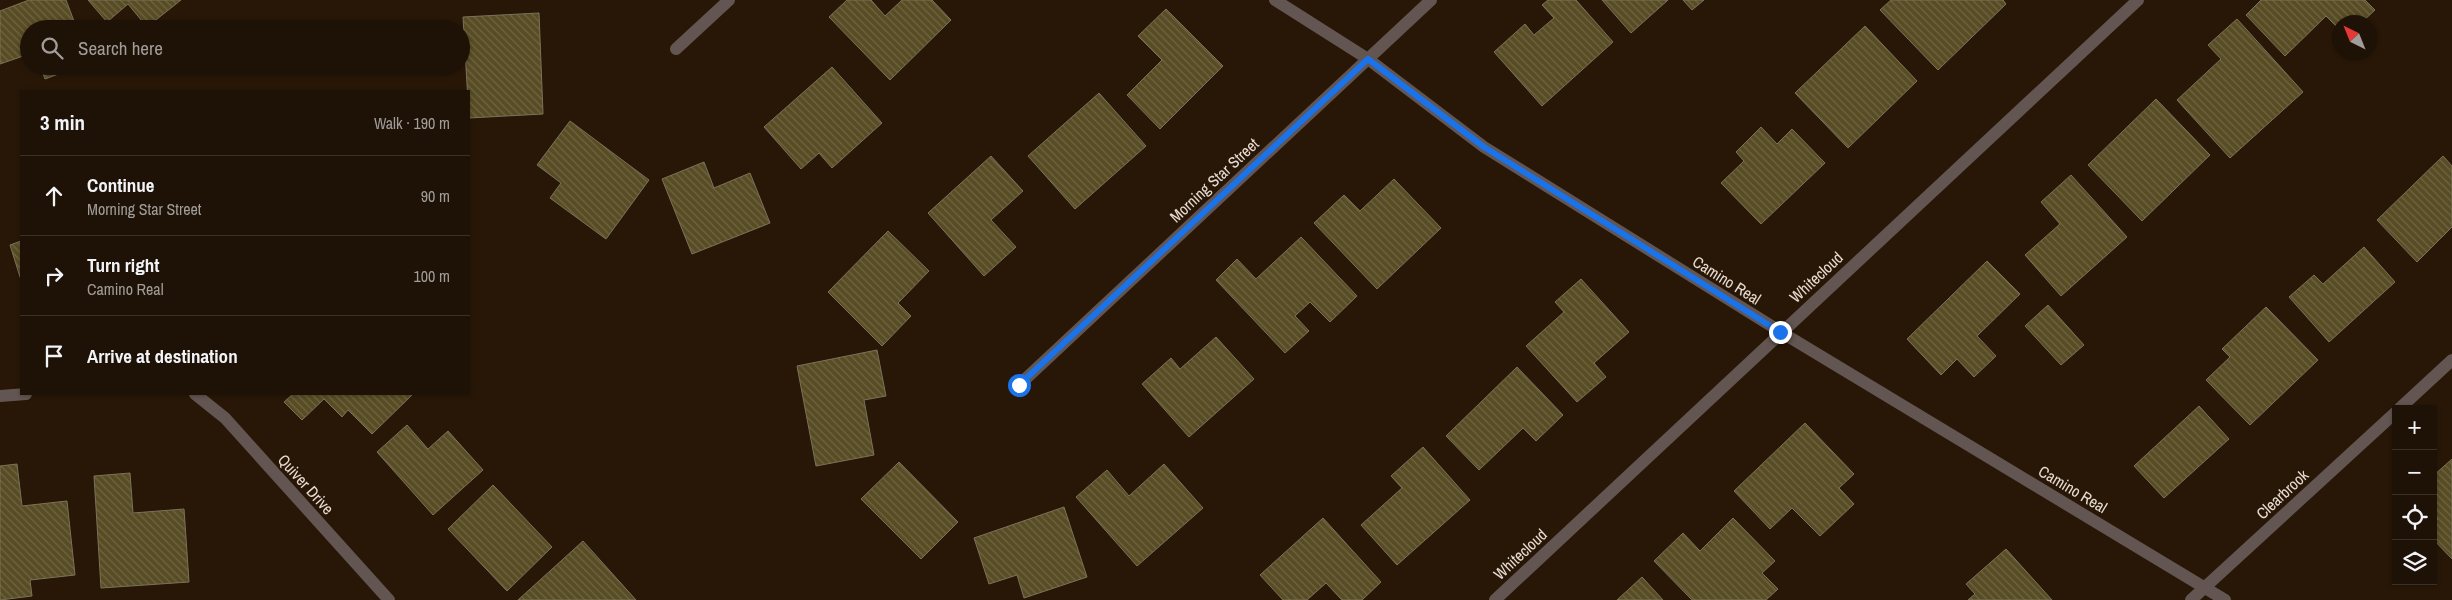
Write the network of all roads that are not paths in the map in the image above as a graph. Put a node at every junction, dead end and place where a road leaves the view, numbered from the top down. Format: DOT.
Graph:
graph roads {
  1 [pos="729,0"];
  2 [pos="1274,0"];
  3 [pos="1431,0"];
  4 [pos="2138,0"];
  5 [pos="676,49"];
  6 [pos="1368,59"];
  7 [pos="1780,332"];
  8 [pos="2452,360"];
  9 [pos="1019,385"];
  10 [pos="20,394"];
  11 [pos="197,395"];
  12 [pos="0,396"];
  13 [pos="2403,405"];
  14 [pos="2392,416"];
  15 [pos="2205,587"];
  16 [pos="389,600"];
  17 [pos="1495,600"];
  18 [pos="2191,600"];
  19 [pos="2224,600"];
  1 -- 5 [label="street"];
  2 -- 6 [label="street, Camino Real"];
  3 -- 6 [label="street, Morning Star Street"];
  4 -- 7 [label="street, Whitecloud"];
  6 -- 7 [label="street, Camino Real"];
  6 -- 9 [label="street, Morning Star Street"];
  7 -- 15 [label="street, Camino Real"];
  7 -- 17 [label="street, Whitecloud"];
  8 -- 13 [label="street"];
  10 -- 12 [label="street"];
  11 -- 16 [label="street, Quiver Drive"];
  14 -- 15 [label="street, Clearbrook"];
  15 -- 18 [label="street, Clearbrook"];
  15 -- 19 [label="street, Camino Real"];
}
